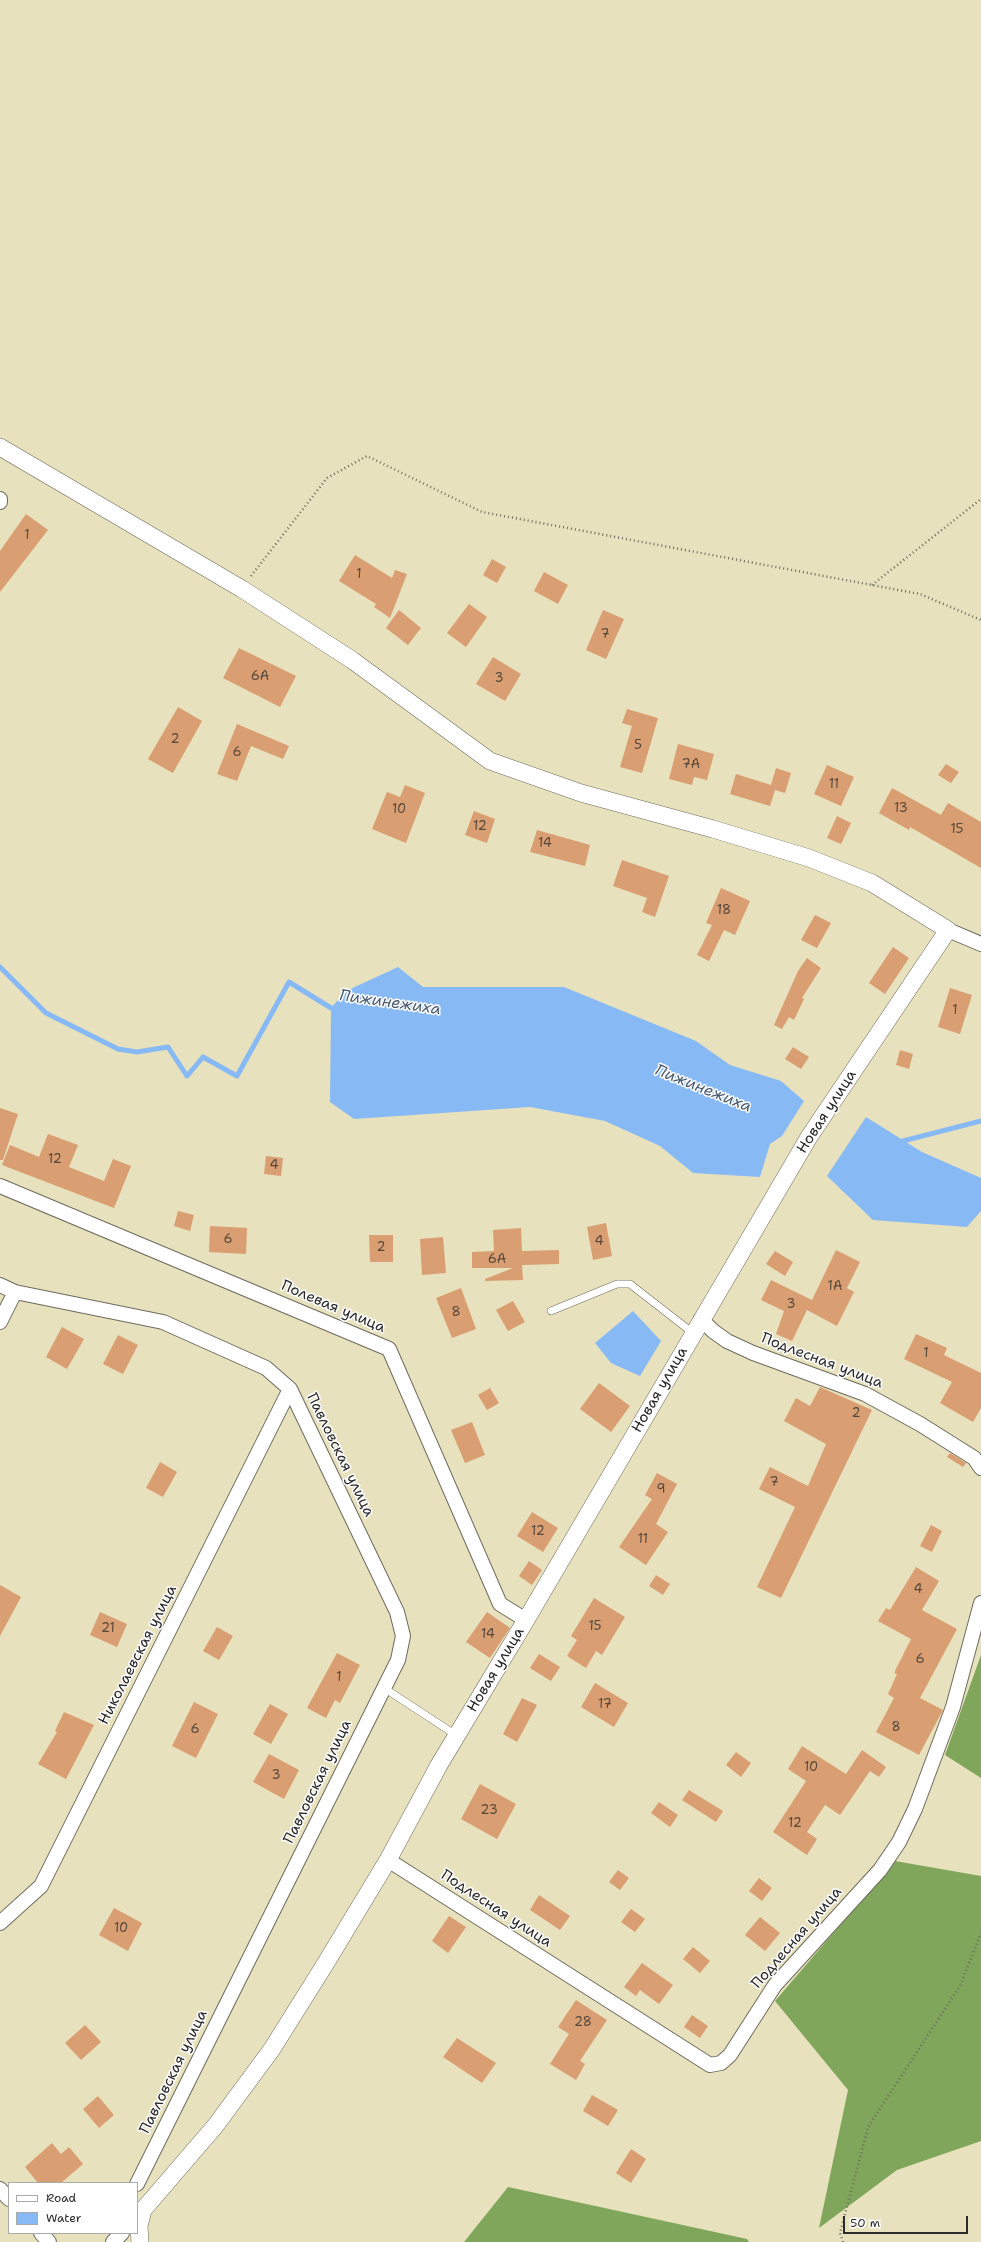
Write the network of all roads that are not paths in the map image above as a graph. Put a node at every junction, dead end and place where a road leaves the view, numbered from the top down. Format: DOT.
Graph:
graph roads {
  1 [pos="0,447"];
  2 [pos="948,930"];
  3 [pos="981,944"];
  4 [pos="0,1186"];
  5 [pos="0,1285"];
  6 [pos="15,1292"];
  7 [pos="551,1311"];
  8 [pos="0,1322"];
  9 [pos="697,1326"];
  10 [pos="290,1389"];
  11 [pos="979,1460"];
  12 [pos="981,1603"];
  13 [pos="526,1620"];
  14 [pos="384,1688"];
  15 [pos="456,1735"];
  16 [pos="388,1860"];
  17 [pos="0,1923"];
  18 [pos="138,2182"];
  19 [pos="0,2189"];
  20 [pos="8,2198"];
  21 [pos="140,2213"];
  22 [pos="42,2234"];
  23 [pos="121,2234"];
  24 [pos="49,2242"];
  25 [pos="113,2242"];
  26 [pos="140,2242"];
  1 -- 2 [label="street"];
  2 -- 3 [label="street"];
  2 -- 9 [label="street, Новая улица"];
  4 -- 13 [label="street, Полевая улица"];
  5 -- 6 [label="street"];
  6 -- 8 [label="street"];
  6 -- 10 [label="street"];
  7 -- 9 [label="lane"];
  9 -- 11 [label="street, Подлесная улица"];
  9 -- 13 [label="street, Новая улица"];
  10 -- 14 [label="street, Павловская улица"];
  10 -- 17 [label="street, Николаевская улица"];
  12 -- 16 [label="street, Подлесная улица"];
  13 -- 15 [label="street, Новая улица"];
  14 -- 15 [label="lane"];
  14 -- 18 [label="street, Павловская улица"];
  15 -- 16 [label="street, Новая улица"];
  16 -- 21 [label="street, Новая улица"];
  19 -- 20 [label="street"];
  21 -- 26 [label="street"];
  22 -- 24 [label="street"];
  23 -- 25 [label="street"];
}
